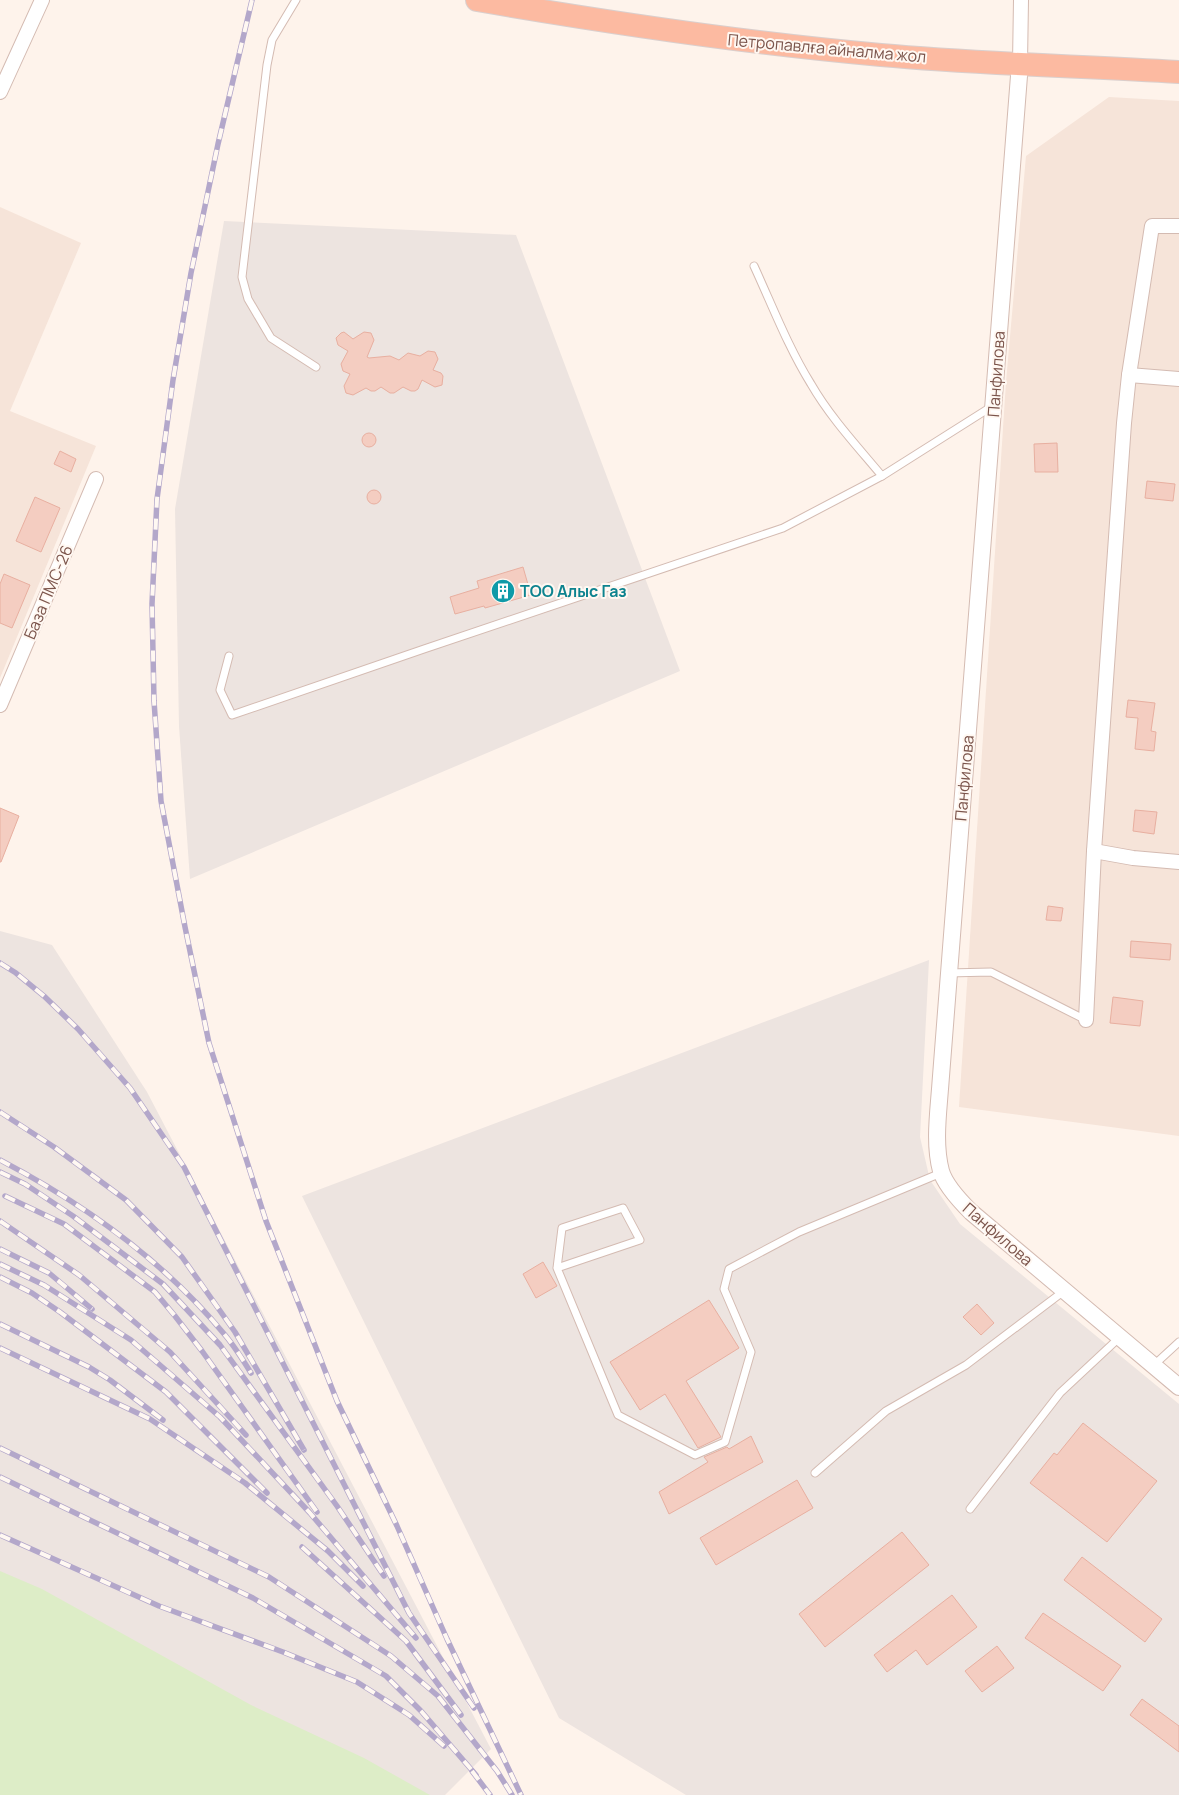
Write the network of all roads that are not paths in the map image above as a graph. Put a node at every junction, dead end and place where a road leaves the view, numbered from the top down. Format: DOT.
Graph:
graph roads {
  1 [pos="42,0"];
  2 [pos="296,0"];
  3 [pos="477,0"];
  4 [pos="1021,0"];
  5 [pos="1020,63"];
  6 [pos="1179,72"];
  7 [pos="0,92"];
  8 [pos="1179,226"];
  9 [pos="754,266"];
  10 [pos="316,367"];
  11 [pos="1129,375"];
  12 [pos="1179,379"];
  13 [pos="994,405"];
  14 [pos="882,476"];
  15 [pos="96,479"];
  16 [pos="229,656"];
  17 [pos="0,705"];
  18 [pos="1094,851"];
  19 [pos="1179,862"];
  20 [pos="948,973"];
  21 [pos="1086,1020"];
  22 [pos="941,1173"];
  23 [pos="557,1268"];
  24 [pos="1064,1290"];
  25 [pos="1120,1337"];
  26 [pos="1179,1342"];
  27 [pos="1153,1365"];
  28 [pos="1179,1387"];
  29 [pos="815,1472"];
  30 [pos="970,1509"];
  1 -- 7 [label="street"];
  2 -- 10 [label="lane"];
  3 -- 5 [label="highway, Петропавлға айналма жол"];
  4 -- 5 [label="street"];
  5 -- 6 [label="highway, Петропавлға айналма жол"];
  5 -- 13 [label="street, Панфилова"];
  8 -- 11 [label="street"];
  9 -- 14 [label="lane"];
  11 -- 12 [label="street"];
  11 -- 18 [label="street"];
  13 -- 14 [label="lane"];
  13 -- 20 [label="street, Панфилова"];
  14 -- 16 [label="lane"];
  15 -- 17 [label="street, База ПМС-26"];
  18 -- 19 [label="street"];
  18 -- 21 [label="street"];
  20 -- 21 [label="lane"];
  20 -- 22 [label="street, Панфилова"];
  22 -- 23 [label="lane"];
  22 -- 24 [label="street, Панфилова"];
  23 -- 23 [label="lane"];
  24 -- 25 [label="street, Панфилова"];
  24 -- 29 [label="lane"];
  25 -- 27 [label="street, Панфилова"];
  25 -- 30 [label="lane"];
  26 -- 27 [label="lane"];
  27 -- 28 [label="street, Панфилова"];
}
